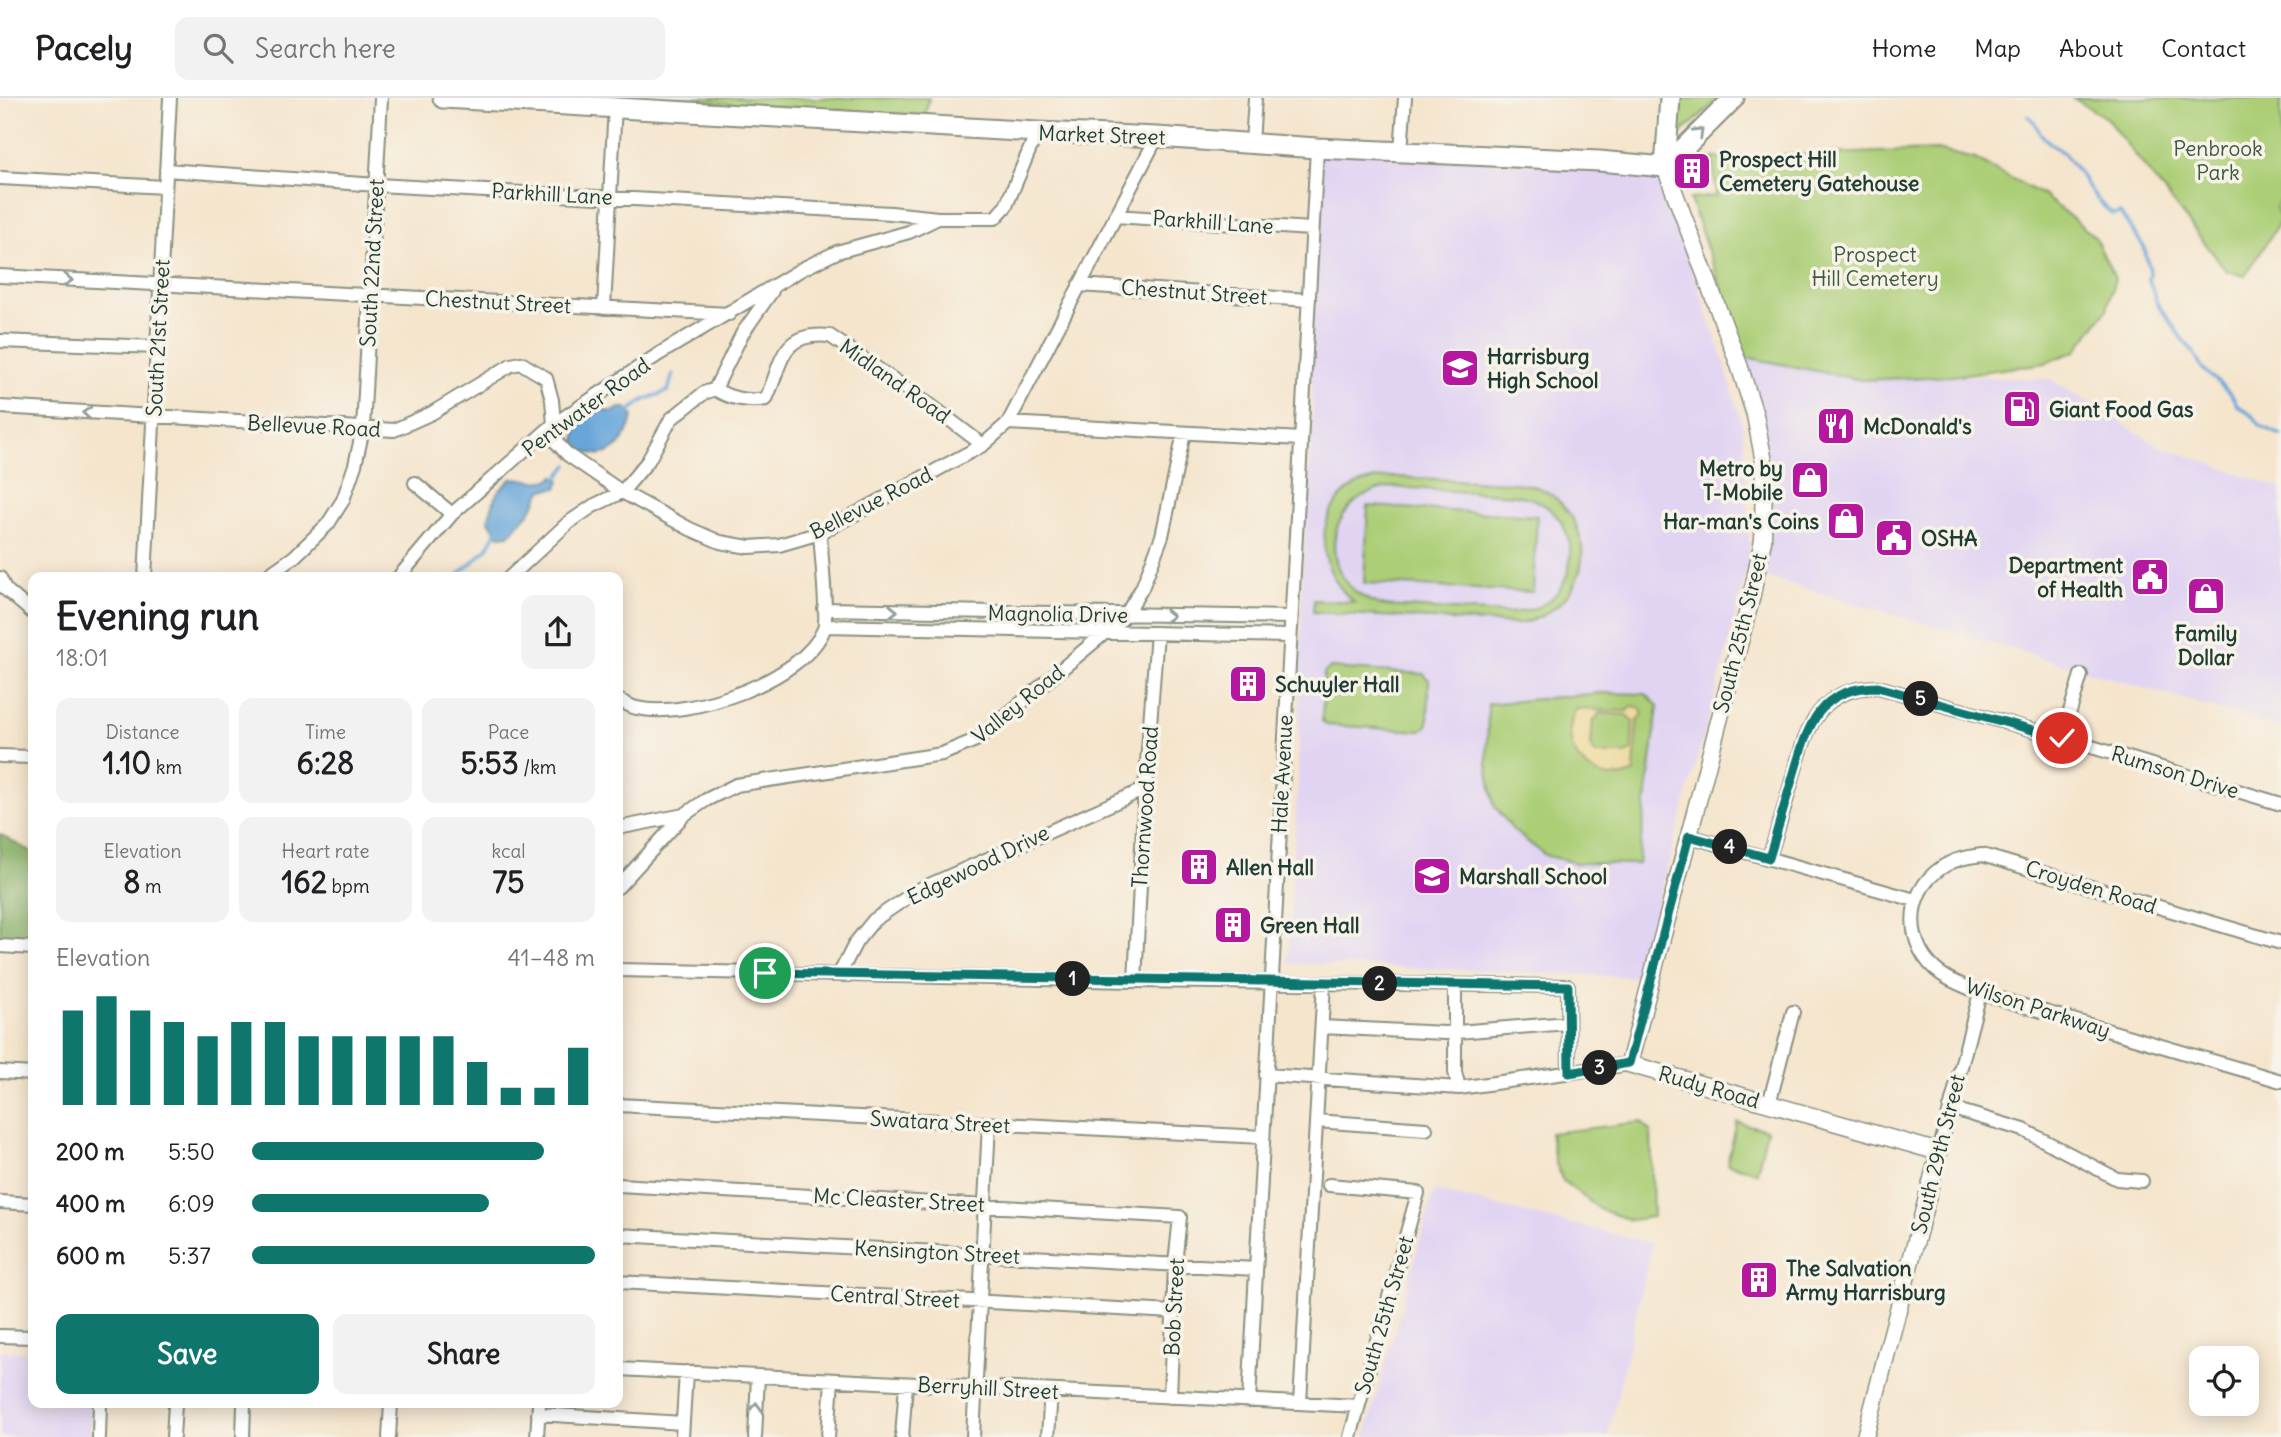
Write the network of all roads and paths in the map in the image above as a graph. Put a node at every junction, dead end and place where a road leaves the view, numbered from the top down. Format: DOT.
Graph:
graph roads {
  1 [pos="170,98"];
  2 [pos="380,98"];
  3 [pos="443,98"];
  4 [pos="1255,98"];
  5 [pos="1405,98"];
  6 [pos="1670,98"];
  7 [pos="1734,98"];
  8 [pos="615,106"];
  9 [pos="1037,132"];
  10 [pos="1157,137"];
  11 [pos="1252,143"];
  12 [pos="1317,148"];
  13 [pos="1401,151"];
  14 [pos="1675,166"];
  15 [pos="166,170"];
  16 [pos="0,178"];
  17 [pos="376,186"];
  18 [pos="165,187"];
  19 [pos="611,196"];
  20 [pos="1115,216"];
  21 [pos="938,218"];
  22 [pos="1311,229"];
  23 [pos="0,276"];
  24 [pos="161,285"];
  25 [pos="1079,285"];
  26 [pos="776,286"];
  27 [pos="372,296"];
  28 [pos="1309,300"];
  29 [pos="604,308"];
  30 [pos="729,314"];
  31 [pos="0,341"];
  32 [pos="158,347"];
  33 [pos="715,389"];
  34 [pos="0,407"];
  35 [pos="155,417"];
  36 [pos="1008,423"];
  37 [pos="553,425"];
  38 [pos="363,429"];
  39 [pos="1184,433"];
  40 [pos="1301,439"];
  41 [pos="983,445"];
  42 [pos="415,483"];
  43 [pos="622,492"];
  44 [pos="452,514"];
  45 [pos="820,533"];
  46 [pos="145,572"];
  47 [pos="273,572"];
  48 [pos="402,572"];
  49 [pos="515,572"];
  50 [pos="0,578"];
  51 [pos="28,609"];
  52 [pos="824,610"];
  53 [pos="1125,615"];
  54 [pos="1291,617"];
  55 [pos="825,626"];
  56 [pos="1105,632"];
  57 [pos="1157,633"];
  58 [pos="1290,636"];
  59 [pos="2081,675"];
  60 [pos="623,702"];
  61 [pos="2062,738"];
  62 [pos="0,755"];
  63 [pos="28,757"];
  64 [pos="1145,789"];
  65 [pos="2281,804"];
  66 [pos="684,816"];
  67 [pos="623,827"];
  68 [pos="1689,836"];
  69 [pos="1769,858"];
  70 [pos="623,882"];
  71 [pos="1915,900"];
  72 [pos="2281,943"];
  73 [pos="0,946"];
  74 [pos="28,948"];
  75 [pos="623,970"];
  76 [pos="839,975"];
  77 [pos="1135,981"];
  78 [pos="1271,982"];
  79 [pos="1324,983"];
  80 [pos="1455,985"];
  81 [pos="1980,993"];
  82 [pos="1794,1013"];
  83 [pos="1568,1023"];
  84 [pos="1322,1027"];
  85 [pos="1456,1032"];
  86 [pos="1629,1063"];
  87 [pos="0,1072"];
  88 [pos="1569,1073"];
  89 [pos="28,1074"];
  90 [pos="1266,1075"];
  91 [pos="1319,1079"];
  92 [pos="2281,1081"];
  93 [pos="1458,1088"];
  94 [pos="1769,1104"];
  95 [pos="623,1105"];
  96 [pos="1950,1108"];
  97 [pos="1316,1121"];
  98 [pos="989,1124"];
  99 [pos="1426,1129"];
  100 [pos="1263,1137"];
  101 [pos="1939,1152"];
  102 [pos="2142,1181"];
  103 [pos="623,1185"];
  104 [pos="1329,1185"];
  105 [pos="0,1202"];
  106 [pos="28,1204"];
  107 [pos="984,1204"];
  108 [pos="1180,1217"];
  109 [pos="623,1235"];
  110 [pos="981,1254"];
  111 [pos="1175,1264"];
  112 [pos="1256,1269"];
  113 [pos="623,1282"];
  114 [pos="980,1302"];
  115 [pos="1173,1312"];
  116 [pos="0,1336"];
  117 [pos="28,1337"];
  118 [pos="623,1369"];
  119 [pos="685,1372"];
  120 [pos="758,1376"];
  121 [pos="832,1380"];
  122 [pos="906,1384"];
  123 [pos="976,1387"];
  124 [pos="1051,1391"];
  125 [pos="1170,1397"];
  126 [pos="1249,1401"];
  127 [pos="1300,1404"];
  128 [pos="1358,1406"];
  129 [pos="100,1408"];
  130 [pos="175,1408"];
  131 [pos="244,1408"];
  132 [pos="391,1408"];
  133 [pos="539,1409"];
  134 [pos="683,1423"];
  135 [pos="99,1437"];
  136 [pos="173,1437"];
  137 [pos="243,1437"];
  138 [pos="389,1437"];
  139 [pos="537,1437"];
  140 [pos="682,1437"];
  141 [pos="754,1437"];
  142 [pos="828,1437"];
  143 [pos="902,1437"];
  144 [pos="973,1437"];
  145 [pos="1048,1437"];
  146 [pos="1350,1437"];
  147 [pos="1865,1437"];
  1 -- 15 [label="street, South 21st Street"];
  2 -- 17 [label="street, South 22nd Street"];
  3 -- 8 [label="main road, Market Street"];
  4 -- 11 [label="street"];
  5 -- 13 [label="street"];
  6 -- 14 [label="main road"];
  14 -- 7 [label="main road, one-way"];
  8 -- 9 [label="main road, Market Street"];
  8 -- 19 [label="street"];
  9 -- 10 [label="main road, Market Street"];
  9 -- 21 [label="street"];
  10 -- 11 [label="main road, Market Street"];
  10 -- 20 [label="street, Bellevue Road"];
  11 -- 12 [label="main road, Market Street"];
  12 -- 13 [label="main road, Market Street"];
  12 -- 22 [label="street, Hale Avenue"];
  13 -- 14 [label="main road, Market Street"];
  14 -- 68 [label="street, South 25th Street"];
  15 -- 17 [label="street, Parkhill Lane"];
  15 -- 18 [label="street, South 21st Street"];
  16 -- 18 [label="street"];
  17 -- 19 [label="street, Parkhill Lane"];
  17 -- 27 [label="street, South 22nd Street"];
  18 -- 24 [label="street, South 21st Street"];
  19 -- 21 [label="street, Parkhill Lane"];
  19 -- 29 [label="street"];
  20 -- 22 [label="street, Parkhill Lane"];
  20 -- 25 [label="street, Bellevue Road"];
  21 -- 26 [label="street"];
  22 -- 28 [label="street, Hale Avenue"];
  23 -- 24 [label="street, Chestnut Street, one-way"];
  24 -- 27 [label="street, Chestnut Street"];
  24 -- 32 [label="street, South 21st Street"];
  25 -- 28 [label="street, Chestnut Street"];
  25 -- 36 [label="street, Bellevue Road"];
  26 -- 30 [label="street"];
  26 -- 33 [label="street"];
  27 -- 29 [label="street, Chestnut Street"];
  27 -- 38 [label="street, South 22nd Street"];
  28 -- 40 [label="street, Hale Avenue"];
  29 -- 30 [label="street, Chestnut Street"];
  30 -- 37 [label="street, Pentwater Road"];
  31 -- 32 [label="street"];
  32 -- 35 [label="street, South 21st Street"];
  33 -- 41 [label="street, Midland Road"];
  33 -- 43 [label="street"];
  35 -- 34 [label="street, Bellevue Road, one-way"];
  35 -- 38 [label="street, Bellevue Road"];
  35 -- 46 [label="street, South 21st Street"];
  36 -- 39 [label="street"];
  36 -- 41 [label="street, Bellevue Road"];
  37 -- 38 [label="street, Bellevue Road"];
  37 -- 43 [label="street, Bellevue Road"];
  37 -- 44 [label="street, Pentwater Road"];
  38 -- 47 [label="street, South 22nd Street"];
  39 -- 40 [label="street"];
  39 -- 53 [label="street, Valley Road"];
  40 -- 54 [label="street, Hale Avenue"];
  41 -- 45 [label="street, Bellevue Road"];
  42 -- 44 [label="street"];
  43 -- 45 [label="street, Bellevue Road"];
  43 -- 49 [label="street"];
  44 -- 48 [label="street, Pentwater Road"];
  45 -- 52 [label="street"];
  50 -- 51 [label="street"];
  52 -- 53 [label="street, Magnolia Drive, one-way"];
  52 -- 55 [label="street"];
  53 -- 54 [label="street, Magnolia Drive, one-way"];
  53 -- 56 [label="street, Valley Road"];
  54 -- 58 [label="street, Hale Avenue"];
  55 -- 56 [label="street, Magnolia Drive"];
  55 -- 60 [label="street"];
  56 -- 57 [label="street, Magnolia Drive"];
  56 -- 66 [label="street, Valley Road"];
  57 -- 58 [label="street, Magnolia Drive"];
  57 -- 64 [label="street, Thornwood Road"];
  58 -- 78 [label="street, Hale Avenue"];
  59 -- 61 [label="street"];
  61 -- 65 [label="street, Rumson Drive"];
  61 -- 69 [label="street, Rumson Drive"];
  62 -- 63 [label="street"];
  64 -- 76 [label="street, Edgewood Drive"];
  64 -- 77 [label="street, Thornwood Road"];
  66 -- 67 [label="street"];
  66 -- 70 [label="street, Valley Road"];
  68 -- 69 [label="street"];
  68 -- 86 [label="street, South 25th Street"];
  69 -- 71 [label="street"];
  71 -- 72 [label="street, Croyden Road"];
  71 -- 81 [label="street, Wilson Parkway"];
  73 -- 74 [label="street"];
  75 -- 76 [label="street"];
  76 -- 77 [label="street"];
  77 -- 78 [label="street"];
  78 -- 79 [label="street"];
  78 -- 90 [label="street, Hale Avenue"];
  79 -- 80 [label="street"];
  79 -- 84 [label="street"];
  80 -- 83 [label="street"];
  80 -- 85 [label="street"];
  81 -- 92 [label="street, Wilson Parkway"];
  81 -- 96 [label="street, South 29th Street"];
  82 -- 94 [label="street"];
  83 -- 85 [label="street"];
  83 -- 88 [label="street"];
  84 -- 85 [label="street"];
  84 -- 91 [label="street"];
  85 -- 93 [label="street"];
  86 -- 88 [label="street, Rudy Road"];
  86 -- 94 [label="street, Rudy Road"];
  87 -- 89 [label="street"];
  88 -- 93 [label="street, Rudy Road"];
  90 -- 91 [label="street, Rudy Road"];
  90 -- 100 [label="street, Hale Avenue"];
  91 -- 93 [label="street, Rudy Road"];
  91 -- 97 [label="street"];
  94 -- 101 [label="street, Rudy Road"];
  95 -- 98 [label="street, Swatara Street"];
  96 -- 101 [label="street, South 29th Street"];
  96 -- 102 [label="street"];
  97 -- 99 [label="street"];
  97 -- 127 [label="street"];
  98 -- 100 [label="street, Swatara Street"];
  98 -- 107 [label="street"];
  100 -- 112 [label="street, Hale Avenue"];
  101 -- 147 [label="street, South 29th Street"];
  103 -- 107 [label="street, Mc Cleaster Street"];
  104 -- 128 [label="street, South 25th Street"];
  105 -- 106 [label="street"];
  107 -- 108 [label="street, Mc Cleaster Street"];
  107 -- 110 [label="street"];
  108 -- 111 [label="street, Bob Street"];
  109 -- 110 [label="street, Kensington Street"];
  110 -- 111 [label="street, Kensington Street"];
  110 -- 114 [label="street"];
  111 -- 112 [label="street, Kensington Street"];
  111 -- 115 [label="street, Bob Street"];
  112 -- 126 [label="street, Hale Avenue"];
  113 -- 114 [label="street, Central Street"];
  114 -- 115 [label="street, Central Street"];
  114 -- 123 [label="street"];
  115 -- 125 [label="street, Bob Street"];
  116 -- 117 [label="street"];
  118 -- 119 [label="street, Berryhill Street"];
  119 -- 120 [label="street, Berryhill Street"];
  119 -- 134 [label="street"];
  120 -- 121 [label="street, Berryhill Street"];
  141 -- 120 [label="street, one-way"];
  121 -- 122 [label="street, Berryhill Street"];
  121 -- 142 [label="street"];
  122 -- 123 [label="street, Berryhill Street"];
  122 -- 143 [label="street"];
  123 -- 124 [label="street, Berryhill Street"];
  123 -- 144 [label="street"];
  124 -- 125 [label="street, Berryhill Street"];
  124 -- 145 [label="street"];
  125 -- 126 [label="street, Berryhill Street"];
  126 -- 127 [label="street, Berryhill Street"];
  127 -- 128 [label="street, Berryhill Street"];
  128 -- 146 [label="street, South 25th Street"];
  129 -- 135 [label="street"];
  130 -- 136 [label="street"];
  131 -- 137 [label="street"];
  132 -- 138 [label="street"];
  133 -- 134 [label="street"];
  133 -- 139 [label="street"];
  134 -- 140 [label="street"];
}
